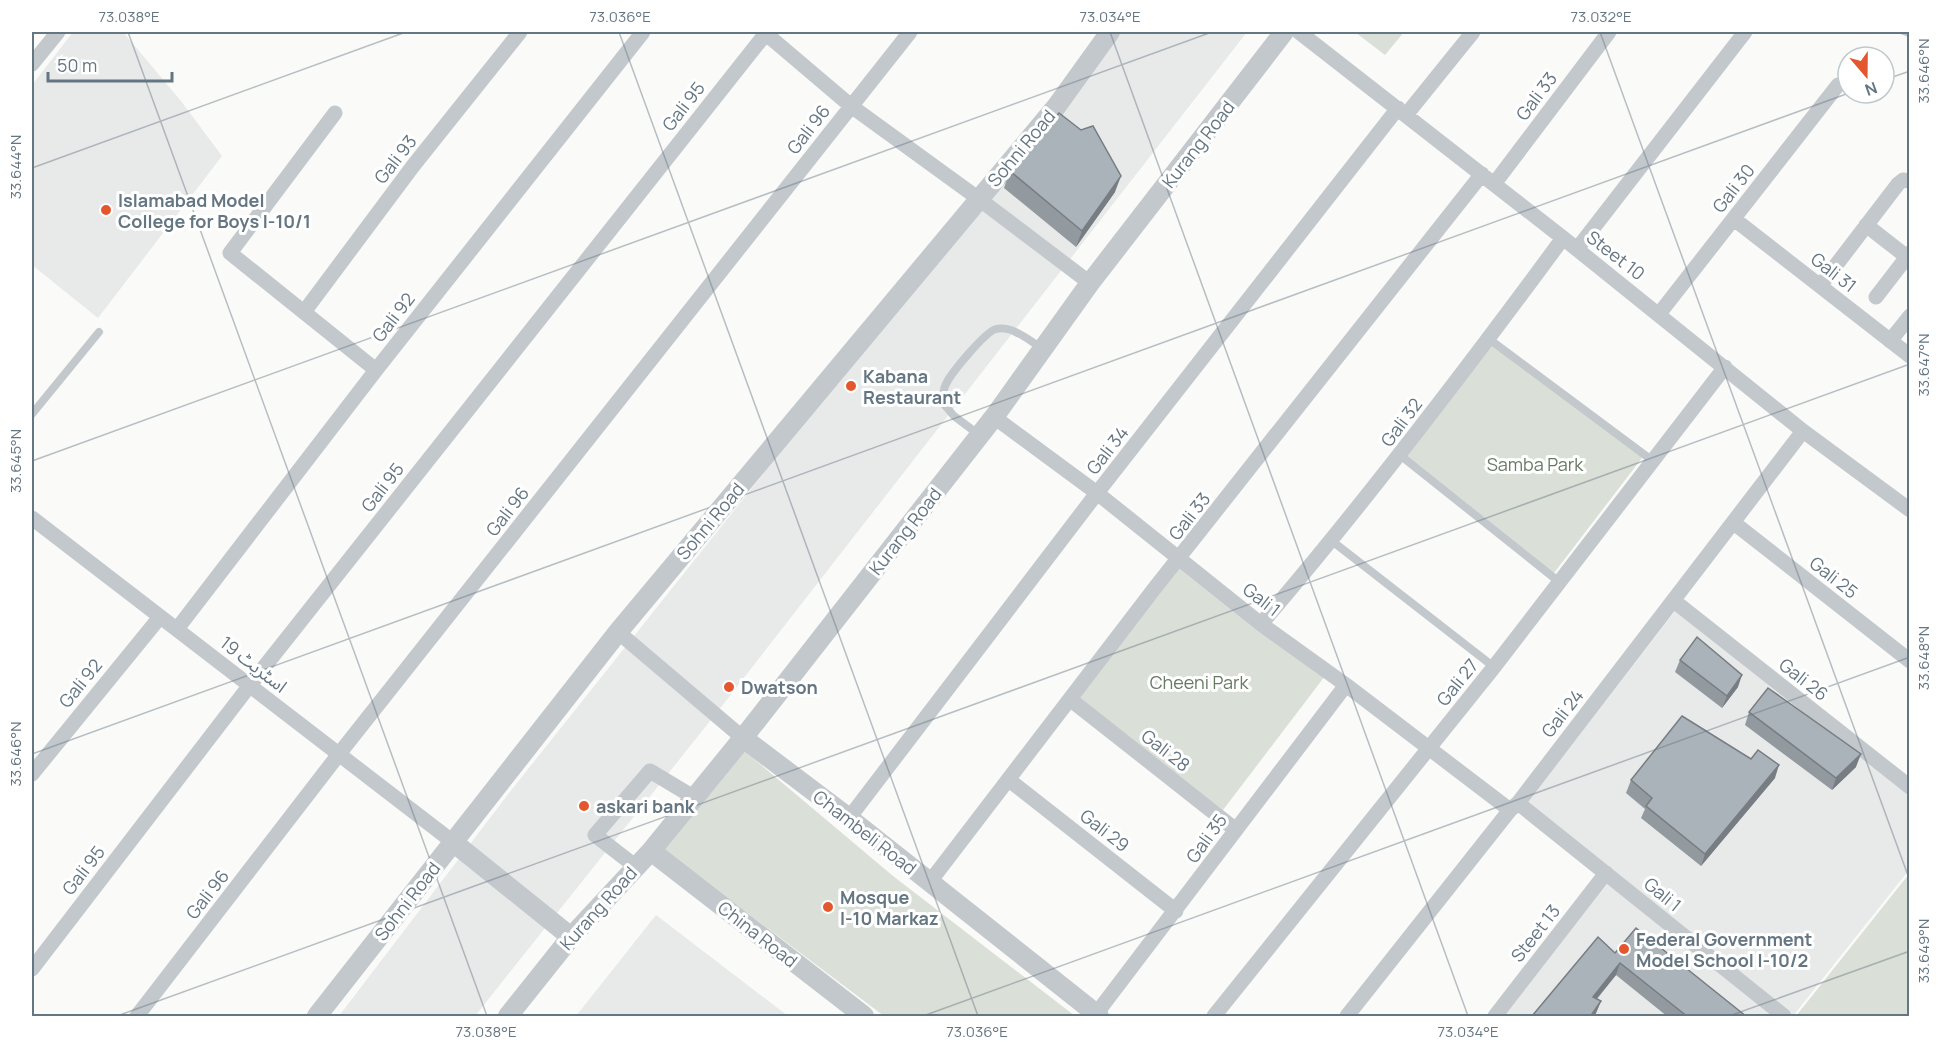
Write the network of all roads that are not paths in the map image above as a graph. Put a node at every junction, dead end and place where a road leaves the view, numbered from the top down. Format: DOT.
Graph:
graph roads {
  1 [pos="58,32"];
  2 [pos="520,32"];
  3 [pos="643,32"];
  4 [pos="766,32"];
  5 [pos="910,32"];
  6 [pos="1110,32"];
  7 [pos="1284,32"];
  8 [pos="1299,32"];
  9 [pos="1473,32"];
  10 [pos="1609,32"];
  11 [pos="1745,32"];
  12 [pos="32,64"];
  13 [pos="1836,88"];
  14 [pos="851,106"];
  15 [pos="1402,112"];
  16 [pos="335,113"];
  17 [pos="1488,179"];
  18 [pos="1910,181"];
  19 [pos="979,199"];
  20 [pos="1734,219"];
  21 [pos="1866,225"];
  22 [pos="1563,238"];
  23 [pos="1577,249"];
  24 [pos="1908,255"];
  25 [pos="1090,283"];
  26 [pos="1820,286"];
  27 [pos="1876,297"];
  28 [pos="304,312"];
  29 [pos="1659,314"];
  30 [pos="1910,316"];
  31 [pos="99,332"];
  32 [pos="1489,339"];
  33 [pos="1890,341"];
  34 [pos="1043,349"];
  35 [pos="1910,356"];
  36 [pos="1725,367"];
  37 [pos="376,370"];
  38 [pos="32,414"];
  39 [pos="993,417"];
  40 [pos="1803,431"];
  41 [pos="980,435"];
  42 [pos="1400,455"];
  43 [pos="1653,461"];
  44 [pos="1097,494"];
  45 [pos="1910,510"];
  46 [pos="32,519"];
  47 [pos="1734,523"];
  48 [pos="1332,541"];
  49 [pos="1180,559"];
  50 [pos="1558,581"];
  51 [pos="1674,601"];
  52 [pos="160,616"];
  53 [pos="1261,624"];
  54 [pos="177,629"];
  55 [pos="618,632"];
  56 [pos="1910,661"];
  57 [pos="1494,667"];
  58 [pos="250,685"];
  59 [pos="1346,685"];
  60 [pos="1071,700"];
  61 [pos="743,738"];
  62 [pos="1429,747"];
  63 [pos="339,754"];
  64 [pos="32,774"];
  65 [pos="1009,780"];
  66 [pos="1910,787"];
  67 [pos="695,798"];
  68 [pos="1514,806"];
  69 [pos="849,818"];
  70 [pos="1236,830"];
  71 [pos="453,842"];
  72 [pos="651,851"];
  73 [pos="635,866"];
  74 [pos="1606,873"];
  75 [pos="929,883"];
  76 [pos="1176,911"];
  77 [pos="571,938"];
  78 [pos="32,969"];
  79 [pos="1097,1015"];
  80 [pos="137,1017"];
  81 [pos="317,1017"];
  82 [pos="508,1017"];
  83 [pos="864,1017"];
  84 [pos="1214,1017"];
  85 [pos="1347,1017"];
  86 [pos="1495,1017"];
  87 [pos="1784,1017"];
  1 -- 12 [label="street"];
  2 -- 28 [label="street, Gali 93"];
  3 -- 37 [label="street, Gali 92"];
  4 -- 14 [label="street"];
  4 -- 58 [label="street, Gali 95"];
  5 -- 14 [label="street, Gali 96"];
  6 -- 19 [label="street, Sohni Road"];
  7 -- 25 [label="street, Kurang Road"];
  8 -- 15 [label="street, Steet 10"];
  9 -- 15 [label="street, Gali 34"];
  10 -- 17 [label="street, Gali 33"];
  11 -- 23 [label="street"];
  13 -- 20 [label="street, Gali 30"];
  14 -- 19 [label="street"];
  14 -- 63 [label="street, Gali 96"];
  15 -- 17 [label="street, Steet 10"];
  15 -- 44 [label="street, Gali 34"];
  16 -- 28 [label="street"];
  17 -- 22 [label="street, Steet 10"];
  17 -- 49 [label="street, Gali 33"];
  18 -- 21 [label="street"];
  19 -- 25 [label="street"];
  19 -- 55 [label="street, Sohni Road"];
  20 -- 26 [label="street, Gali 31"];
  20 -- 29 [label="street, Gali 30"];
  21 -- 24 [label="street"];
  21 -- 26 [label="street"];
  22 -- 23 [label="street, Steet 10"];
  22 -- 32 [label="street, Gali 32"];
  23 -- 29 [label="street, Steet 10"];
  24 -- 27 [label="street"];
  25 -- 34 [label="street, Kurang Road"];
  26 -- 33 [label="street, Gali 31"];
  28 -- 37 [label="street"];
  29 -- 36 [label="street, Steet 10"];
  30 -- 33 [label="street"];
  31 -- 38 [label="lane"];
  32 -- 42 [label="street, Gali 32"];
  32 -- 43 [label="lane"];
  33 -- 35 [label="street, Gali 31"];
  34 -- 39 [label="street, Kurang Road"];
  34 -- 41 [label="lane"];
  36 -- 40 [label="street, Steet 10"];
  36 -- 43 [label="street, Gali 27"];
  37 -- 54 [label="street, Gali 92"];
  39 -- 41 [label="street, Kurang Road"];
  39 -- 44 [label="street, Gali 1"];
  40 -- 45 [label="street, Steet 10"];
  40 -- 47 [label="street, Gali 24"];
  41 -- 61 [label="street, Kurang Road"];
  42 -- 48 [label="street, Gali 32"];
  42 -- 50 [label="lane"];
  43 -- 50 [label="street, Gali 27"];
  44 -- 49 [label="street, Gali 1"];
  44 -- 69 [label="street, Gali 34"];
  46 -- 52 [label="street, اسٹریٹ 19"];
  47 -- 51 [label="street, Gali 24"];
  47 -- 56 [label="street, Gali 25"];
  48 -- 53 [label="street, Gali 32"];
  48 -- 57 [label="lane"];
  49 -- 53 [label="street, Gali 1"];
  49 -- 60 [label="street, Gali 33"];
  50 -- 57 [label="street, Gali 27"];
  51 -- 66 [label="street, Gali 26"];
  51 -- 68 [label="street, Gali 24"];
  52 -- 54 [label="street, اسٹریٹ 19"];
  52 -- 64 [label="street, Gali 92"];
  53 -- 59 [label="street, Gali 1"];
  54 -- 58 [label="street, اسٹریٹ 19"];
  55 -- 61 [label="street"];
  55 -- 71 [label="street, Sohni Road"];
  57 -- 62 [label="street, Gali 27"];
  58 -- 63 [label="street, اسٹریٹ 19"];
  58 -- 78 [label="street, Gali 95"];
  59 -- 62 [label="street, Gali 1"];
  59 -- 70 [label="street, Gali 35"];
  60 -- 65 [label="street, Gali 33"];
  60 -- 70 [label="street, Gali 28"];
  61 -- 67 [label="street, Kurang Road"];
  61 -- 69 [label="street, Chambeli Road"];
  62 -- 68 [label="street, Gali 1"];
  62 -- 84 [label="street, Gali 27"];
  63 -- 71 [label="street, اسٹریٹ 19"];
  63 -- 80 [label="street, Gali 96"];
  65 -- 75 [label="street, Gali 33"];
  65 -- 76 [label="street, Gali 29"];
  67 -- 72 [label="street, Kurang Road"];
  67 -- 73 [label="street"];
  68 -- 74 [label="street, Gali 1"];
  68 -- 85 [label="street, Gali 24"];
  69 -- 75 [label="street, Chambeli Road"];
  70 -- 76 [label="street, Gali 35"];
  71 -- 77 [label="street"];
  71 -- 81 [label="street, Sohni Road"];
  72 -- 73 [label="street, Kurang Road"];
  72 -- 83 [label="street, China Road"];
  73 -- 77 [label="street, Kurang Road"];
  74 -- 86 [label="street, Steet 13"];
  74 -- 87 [label="street, Gali 1"];
  75 -- 79 [label="street, Chambeli Road"];
  76 -- 79 [label="street, Gali 35"];
  77 -- 82 [label="street, Kurang Road"];
}
